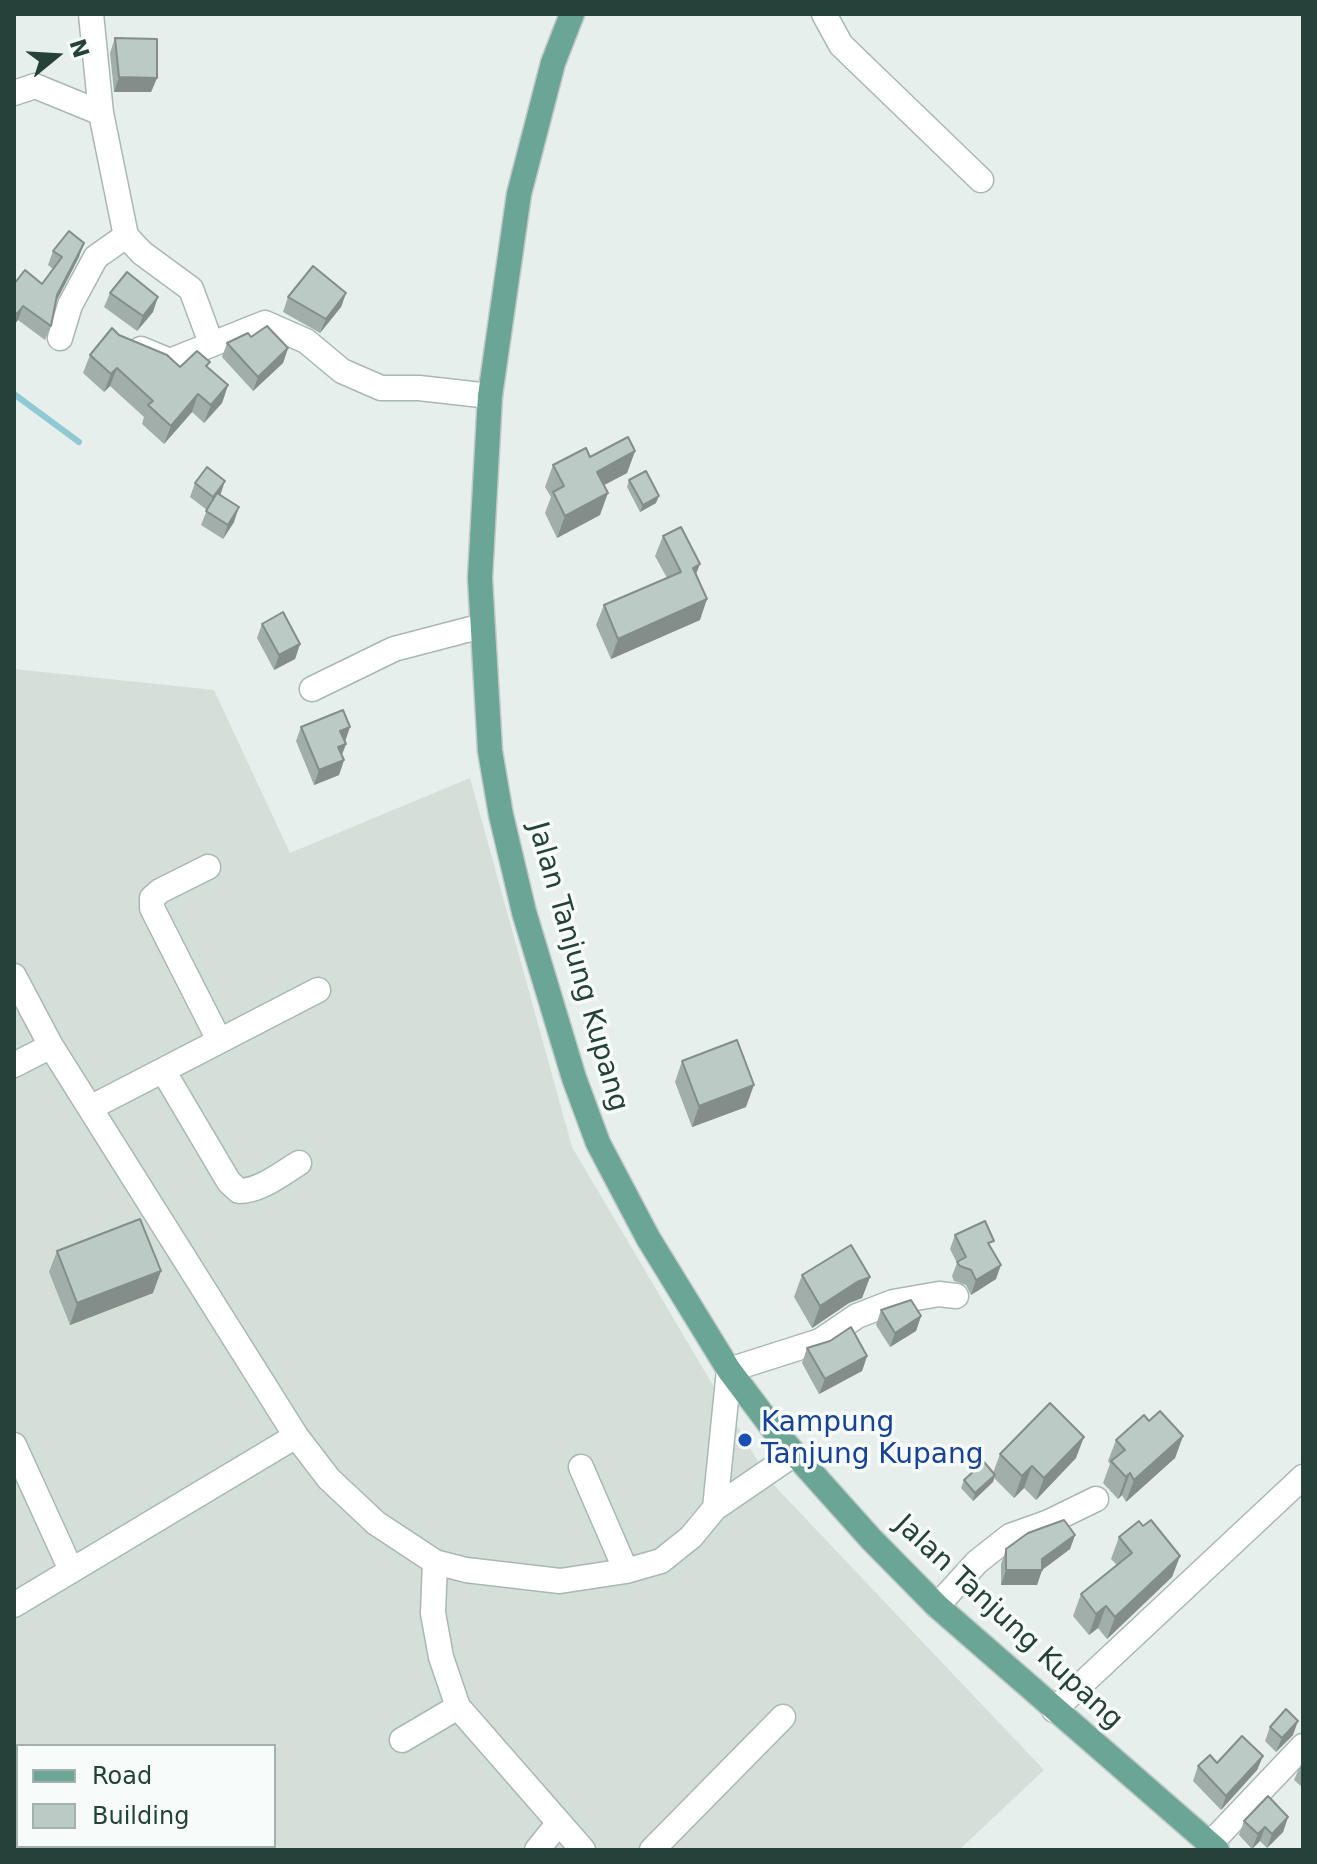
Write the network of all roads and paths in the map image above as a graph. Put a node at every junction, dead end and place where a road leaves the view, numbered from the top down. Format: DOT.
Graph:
graph roads {
  1 [pos="91,14"];
  2 [pos="572,14"];
  3 [pos="824,14"];
  4 [pos="14,93"];
  5 [pos="101,113"];
  6 [pos="981,180"];
  7 [pos="126,236"];
  8 [pos="60,338"];
  9 [pos="118,339"];
  10 [pos="211,343"];
  11 [pos="490,396"];
  12 [pos="482,626"];
  13 [pos="312,689"];
  14 [pos="208,867"];
  15 [pos="14,976"];
  16 [pos="318,990"];
  17 [pos="219,1040"];
  18 [pos="51,1046"];
  19 [pos="14,1065"];
  20 [pos="164,1072"];
  21 [pos="90,1108"];
  22 [pos="299,1163"];
  23 [pos="956,1296"];
  24 [pos="729,1370"];
  25 [pos="296,1436"];
  26 [pos="14,1445"];
  27 [pos="794,1454"];
  28 [pos="581,1467"];
  29 [pos="1303,1477"];
  30 [pos="1096,1499"];
  31 [pos="715,1508"];
  32 [pos="435,1562"];
  33 [pos="71,1570"];
  34 [pos="626,1571"];
  35 [pos="14,1605"];
  36 [pos="937,1606"];
  37 [pos="458,1707"];
  38 [pos="1054,1710"];
  39 [pos="783,1717"];
  40 [pos="402,1740"];
  41 [pos="1303,1746"];
  42 [pos="558,1824"];
  43 [pos="1214,1847"];
  44 [pos="537,1850"];
  45 [pos="583,1850"];
  46 [pos="652,1850"];
  1 -- 5 [label="street"];
  2 -- 11 [label="main road, Jalan Tanjung Kupang"];
  3 -- 6 [label="street"];
  4 -- 5 [label="street"];
  5 -- 7 [label="street"];
  7 -- 8 [label="street"];
  7 -- 10 [label="street"];
  9 -- 10 [label="street"];
  10 -- 11 [label="street"];
  11 -- 12 [label="main road, Jalan Tanjung Kupang"];
  12 -- 13 [label="street"];
  12 -- 24 [label="main road, Jalan Tanjung Kupang"];
  14 -- 17 [label="street"];
  15 -- 18 [label="street"];
  16 -- 17 [label="street"];
  17 -- 20 [label="street"];
  18 -- 19 [label="street"];
  18 -- 21 [label="street"];
  20 -- 21 [label="street"];
  20 -- 22 [label="street"];
  21 -- 25 [label="street"];
  23 -- 24 [label="street"];
  24 -- 27 [label="main road, Jalan Tanjung Kupang"];
  24 -- 31 [label="street"];
  25 -- 32 [label="street"];
  25 -- 33 [label="street"];
  26 -- 33 [label="street"];
  27 -- 31 [label="street"];
  27 -- 36 [label="main road, Jalan Tanjung Kupang"];
  28 -- 34 [label="street"];
  29 -- 38 [label="street"];
  30 -- 36 [label="street"];
  31 -- 34 [label="street"];
  32 -- 34 [label="street"];
  32 -- 37 [label="street"];
  33 -- 35 [label="street"];
  36 -- 38 [label="main road, Jalan Tanjung Kupang"];
  37 -- 40 [label="street"];
  37 -- 42 [label="street"];
  38 -- 43 [label="main road, Jalan Tanjung Kupang"];
  39 -- 46 [label="street"];
  41 -- 43 [label="street"];
  42 -- 44 [label="street"];
  42 -- 45 [label="street"];
}
